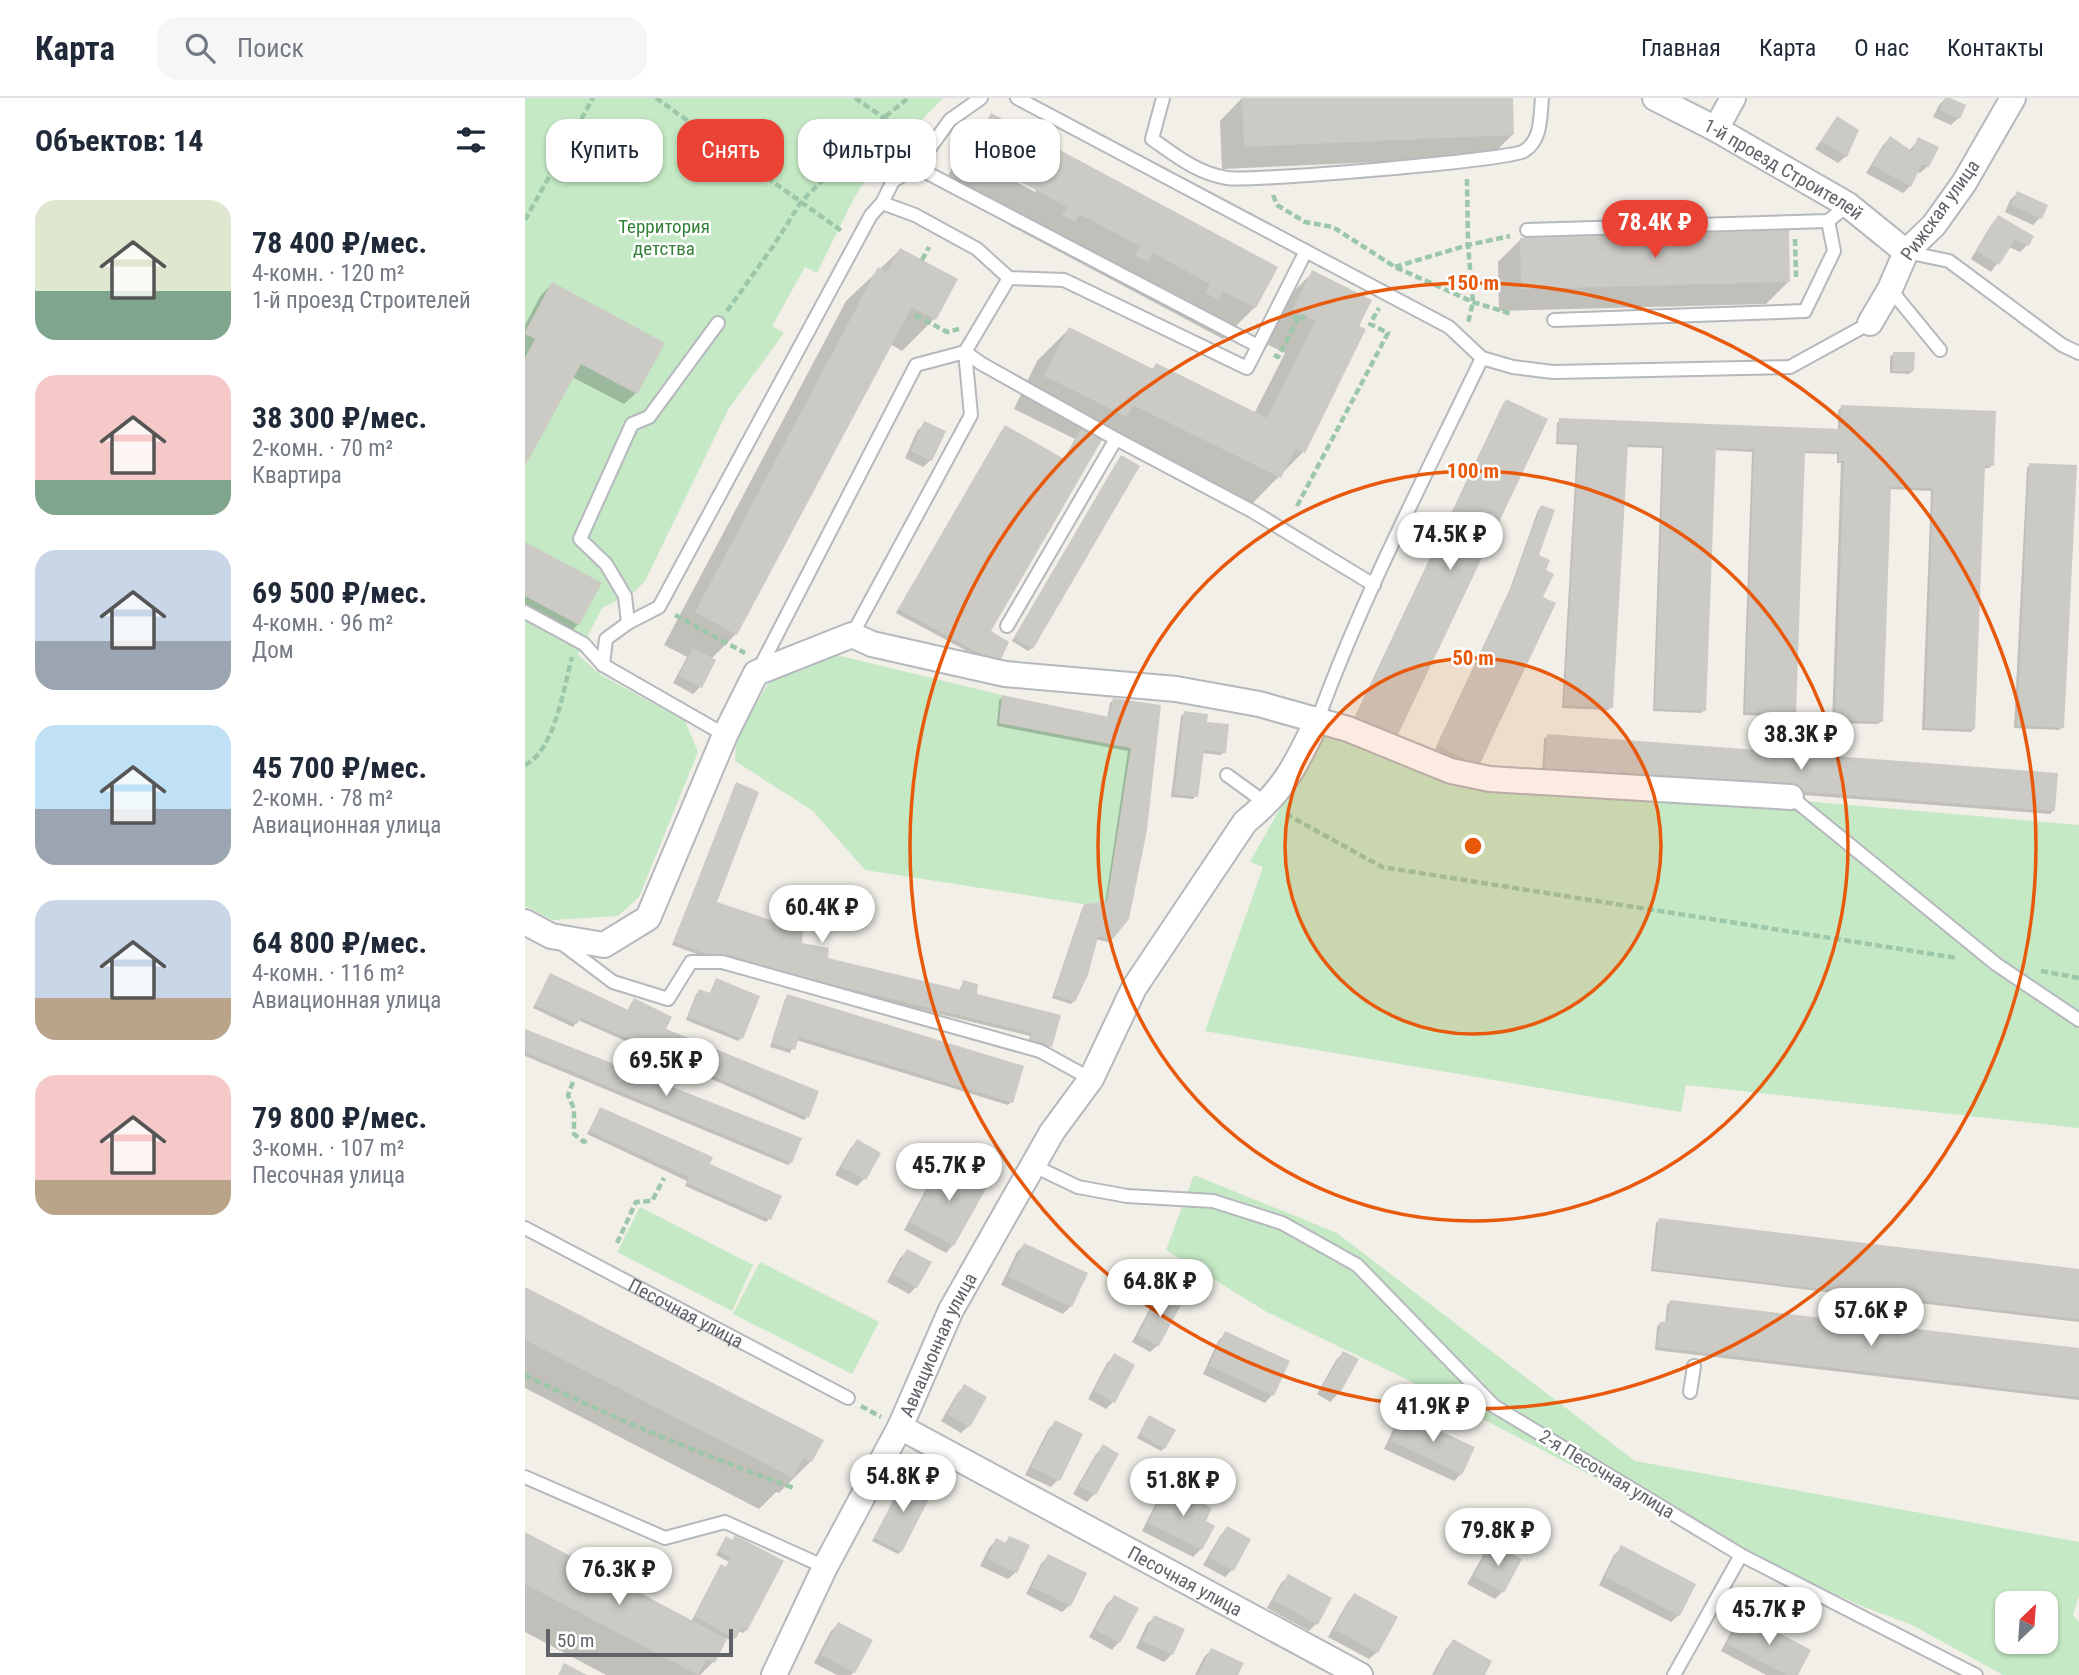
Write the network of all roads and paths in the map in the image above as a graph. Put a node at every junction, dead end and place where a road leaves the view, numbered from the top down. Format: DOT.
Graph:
graph roads {
  1 [pos="593,98"];
  2 [pos="656,98"];
  3 [pos="855,98"];
  4 [pos="908,98"];
  5 [pos="981,98"];
  6 [pos="1017,98"];
  7 [pos="1163,98"];
  8 [pos="1542,98"];
  9 [pos="1655,98"];
  10 [pos="1733,98"];
  11 [pos="2013,98"];
  12 [pos="885,117"];
  13 [pos="888,119"];
  14 [pos="1716,129"];
  15 [pos="936,137"];
  16 [pos="1467,169"];
  17 [pos="936,177"];
  18 [pos="892,182"];
  19 [pos="801,202"];
  20 [pos="882,203"];
  21 [pos="1277,205"];
  22 [pos="1848,205"];
  23 [pos="525,220"];
  24 [pos="1828,221"];
  25 [pos="839,229"];
  26 [pos="1527,229"];
  27 [pos="1511,236"];
  28 [pos="1795,241"];
  29 [pos="1468,246"];
  30 [pos="929,247"];
  31 [pos="1306,251"];
  32 [pos="1906,252"];
  33 [pos="922,260"];
  34 [pos="1395,267"];
  35 [pos="1796,277"];
  36 [pos="1009,278"];
  37 [pos="1890,289"];
  38 [pos="1382,302"];
  39 [pos="1473,302"];
  40 [pos="1288,314"];
  41 [pos="1513,314"];
  42 [pos="915,315"];
  43 [pos="1304,315"];
  44 [pos="1554,320"];
  45 [pos="718,323"];
  46 [pos="1870,323"];
  47 [pos="966,327"];
  48 [pos="1460,338"];
  49 [pos="1258,346"];
  50 [pos="1940,351"];
  51 [pos="965,352"];
  52 [pos="2079,353"];
  53 [pos="1482,358"];
  54 [pos="1116,439"];
  55 [pos="1297,506"];
  56 [pos="1374,584"];
  57 [pos="659,607"];
  58 [pos="525,611"];
  59 [pos="628,623"];
  60 [pos="1007,625"];
  61 [pos="852,635"];
  62 [pos="576,639"];
  63 [pos="751,663"];
  64 [pos="603,665"];
  65 [pos="1318,719"];
  66 [pos="725,735"];
  67 [pos="525,765"];
  68 [pos="1227,775"];
  69 [pos="1791,797"];
  70 [pos="1267,804"];
  71 [pos="525,922"];
  72 [pos="551,936"];
  73 [pos="1996,964"];
  74 [pos="2079,978"];
  75 [pos="2079,1020"];
  76 [pos="1091,1079"];
  77 [pos="573,1082"];
  78 [pos="589,1138"];
  79 [pos="1032,1165"];
  80 [pos="664,1178"];
  81 [pos="525,1228"];
  82 [pos="617,1243"];
  83 [pos="1694,1366"];
  84 [pos="525,1375"];
  85 [pos="1690,1392"];
  86 [pos="848,1398"];
  87 [pos="900,1427"];
  88 [pos="525,1477"];
  89 [pos="794,1488"];
  90 [pos="1741,1555"];
  91 [pos="825,1567"];
  92 [pos="774,1675"];
  93 [pos="1360,1675"];
  94 [pos="1674,1675"];
  95 [pos="1976,1675"];
  1 -- 23 [label="path"];
  2 -- 19 [label="path"];
  3 -- 12 [label="path"];
  4 -- 12 [label="path"];
  5 -- 15 [label="lane"];
  6 -- 31 [label="lane"];
  7 -- 8 [label="lane"];
  9 -- 14 [label="street, 1-й проезд Строителей"];
  10 -- 14 [label="street"];
  11 -- 32 [label="street, Рижская улица"];
  12 -- 13 [label="path"];
  12 -- 19 [label="path"];
  14 -- 22 [label="street, 1-й проезд Строителей"];
  16 -- 29 [label="path"];
  17 -- 49 [label="lane"];
  18 -- 20 [label="lane"];
  19 -- 25 [label="path"];
  19 -- 45 [label="path"];
  20 -- 36 [label="lane"];
  20 -- 57 [label="lane"];
  21 -- 34 [label="path"];
  22 -- 24 [label="lane"];
  22 -- 32 [label="street, 1-й проезд Строителей"];
  24 -- 26 [label="lane"];
  24 -- 44 [label="lane"];
  27 -- 29 [label="path"];
  28 -- 35 [label="path"];
  29 -- 34 [label="path"];
  29 -- 39 [label="path"];
  30 -- 33 [label="path"];
  31 -- 48 [label="lane"];
  31 -- 49 [label="lane"];
  32 -- 37 [label="street, Рижская улица"];
  32 -- 52 [label="lane"];
  34 -- 39 [label="path"];
  36 -- 49 [label="lane"];
  36 -- 51 [label="lane"];
  37 -- 46 [label="street, Рижская улица"];
  37 -- 50 [label="lane"];
  38 -- 55 [label="path"];
  39 -- 41 [label="path"];
  39 -- 48 [label="path"];
  40 -- 43 [label="path"];
  42 -- 47 [label="path"];
  45 -- 59 [label="lane"];
  46 -- 53 [label="lane"];
  48 -- 53 [label="lane"];
  51 -- 54 [label="lane"];
  51 -- 61 [label="lane"];
  51 -- 63 [label="lane"];
  53 -- 56 [label="lane"];
  54 -- 56 [label="lane"];
  54 -- 60 [label="lane"];
  56 -- 65 [label="lane"];
  57 -- 59 [label="lane"];
  57 -- 63 [label="path"];
  58 -- 62 [label="lane"];
  59 -- 64 [label="lane"];
  61 -- 63 [label="street"];
  61 -- 65 [label="street"];
  62 -- 64 [label="lane"];
  62 -- 67 [label="path"];
  63 -- 66 [label="street"];
  64 -- 66 [label="lane"];
  65 -- 69 [label="street"];
  65 -- 70 [label="street, Авиационная улица"];
  66 -- 72 [label="street"];
  68 -- 70 [label="lane"];
  69 -- 73 [label="lane"];
  70 -- 73 [label="path"];
  70 -- 76 [label="street, Авиационная улица"];
  71 -- 72 [label="street"];
  72 -- 76 [label="lane"];
  73 -- 74 [label="path"];
  73 -- 75 [label="lane"];
  76 -- 79 [label="street, Авиационная улица"];
  77 -- 78 [label="path"];
  79 -- 87 [label="street, Авиационная улица"];
  79 -- 90 [label="lane, 2-я Песочная улица"];
  80 -- 82 [label="path"];
  81 -- 86 [label="lane, Песочная улица"];
  83 -- 85 [label="lane"];
  84 -- 89 [label="path"];
  86 -- 87 [label="path"];
  87 -- 91 [label="street, Авиационная улица"];
  87 -- 93 [label="street, Песочная улица"];
  88 -- 91 [label="lane"];
  90 -- 94 [label="lane"];
  90 -- 95 [label="lane, 2-я Песочная улица"];
  91 -- 92 [label="street, Авиационная улица"];
}
